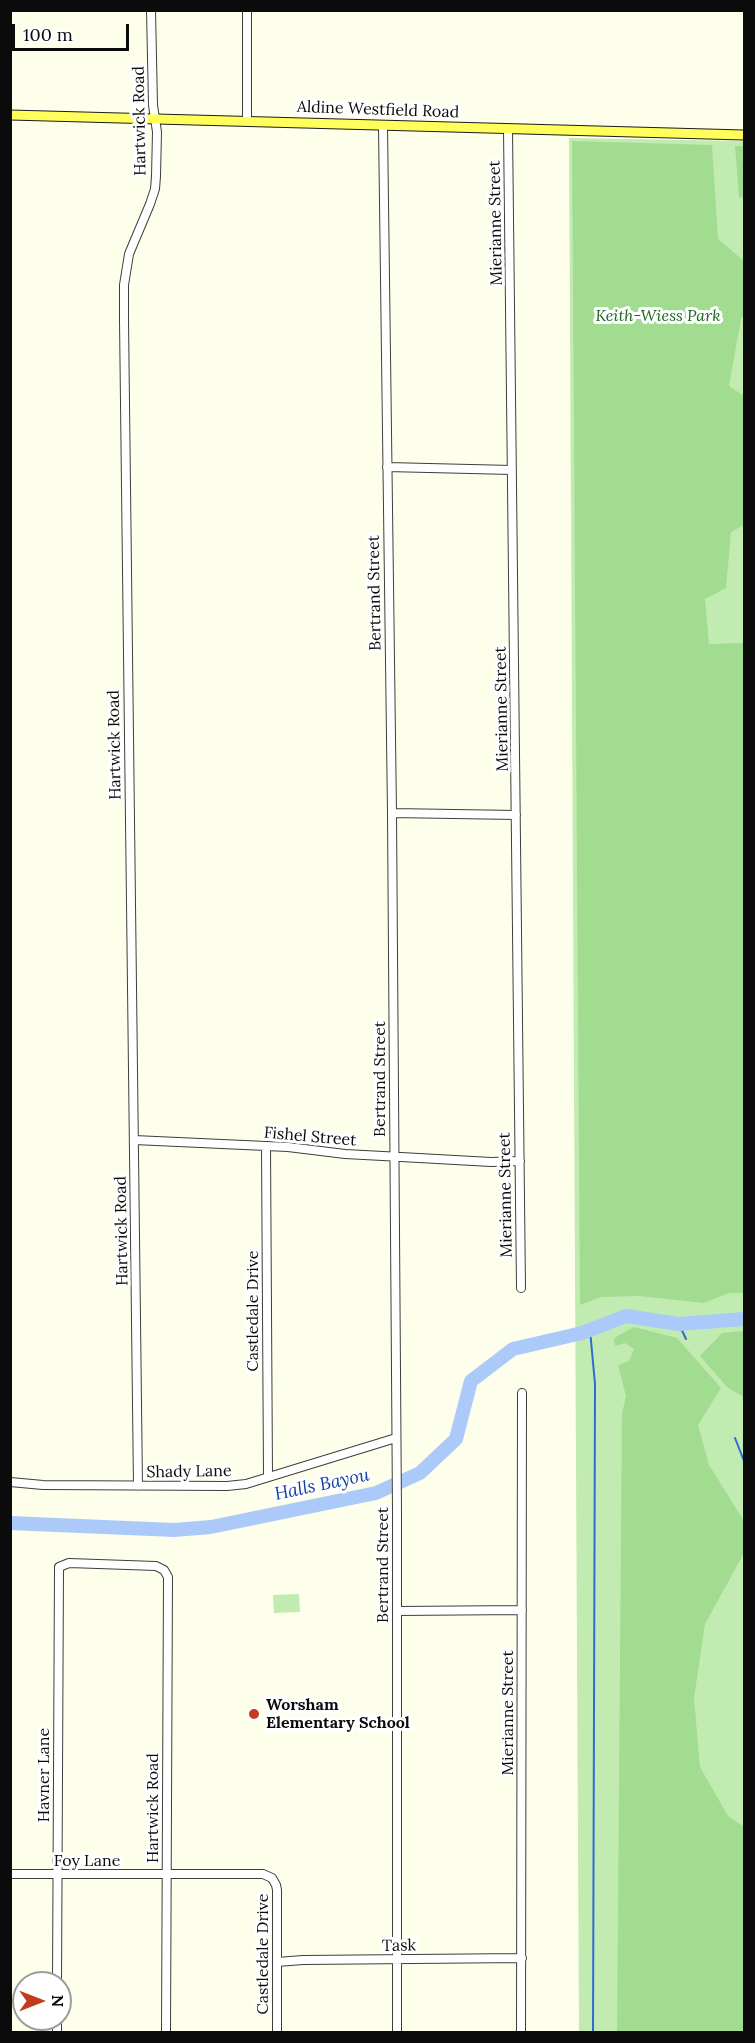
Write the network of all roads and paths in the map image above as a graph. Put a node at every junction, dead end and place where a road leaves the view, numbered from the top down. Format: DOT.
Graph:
graph roads {
  1 [pos="151,10"];
  2 [pos="247,10"];
  3 [pos="10,115"];
  4 [pos="155,118"];
  5 [pos="248,121"];
  6 [pos="383,126"];
  7 [pos="508,129"];
  8 [pos="744,135"];
  9 [pos="387,467"];
  10 [pos="512,470"];
  11 [pos="392,813"];
  12 [pos="516,815"];
  13 [pos="134,1140"];
  14 [pos="266,1146"];
  15 [pos="394,1157"];
  16 [pos="520,1161"];
  17 [pos="521,1288"];
  18 [pos="522,1393"];
  19 [pos="396,1438"];
  20 [pos="268,1476"];
  21 [pos="10,1482"];
  22 [pos="138,1486"];
  23 [pos="168,1584"];
  24 [pos="522,1610"];
  25 [pos="397,1611"];
  26 [pos="10,1874"];
  27 [pos="57,1874"];
  28 [pos="166,1875"];
  29 [pos="272,1878"];
  30 [pos="522,1958"];
  31 [pos="397,1960"];
  32 [pos="277,1962"];
  33 [pos="57,1971"];
  34 [pos="166,2032"];
  35 [pos="277,2032"];
  36 [pos="397,2032"];
  37 [pos="522,2032"];
  1 -- 4 [label="street, Hartwick Road"];
  2 -- 5 [label="street"];
  3 -- 4 [label="main road, Aldine Westfield Road"];
  4 -- 5 [label="main road, Aldine Westfield Road"];
  4 -- 13 [label="street, Hartwick Road"];
  5 -- 6 [label="main road, Aldine Westfield Road"];
  6 -- 7 [label="main road, Aldine Westfield Road"];
  6 -- 9 [label="street, Bertrand Street"];
  7 -- 8 [label="main road, Aldine Westfield Road"];
  7 -- 10 [label="street, Mierianne Street"];
  9 -- 10 [label="street"];
  9 -- 11 [label="street, Bertrand Street"];
  10 -- 12 [label="street, Mierianne Street"];
  11 -- 12 [label="street"];
  11 -- 15 [label="street, Bertrand Street"];
  12 -- 16 [label="street, Mierianne Street"];
  13 -- 14 [label="street, Fishel Street"];
  13 -- 22 [label="street, Hartwick Road"];
  14 -- 15 [label="street, Fishel Street"];
  14 -- 20 [label="street, Castledale Drive"];
  15 -- 16 [label="street, Fishel Street"];
  15 -- 19 [label="street, Bertrand Street"];
  16 -- 17 [label="street, Mierianne Street"];
  18 -- 24 [label="street, Mierianne Street"];
  19 -- 20 [label="street, Shady Lane"];
  19 -- 25 [label="street, Bertrand Street"];
  20 -- 22 [label="street, Shady Lane"];
  21 -- 22 [label="street, Shady Lane"];
  23 -- 27 [label="street, Havner Lane"];
  23 -- 28 [label="street, Hartwick Road"];
  24 -- 25 [label="street"];
  24 -- 30 [label="street, Mierianne Street"];
  25 -- 31 [label="street, Bertrand Street"];
  26 -- 27 [label="street, Foy Lane"];
  27 -- 28 [label="street, Foy Lane"];
  27 -- 33 [label="street, Havner Lane"];
  28 -- 29 [label="street, Foy Lane"];
  28 -- 34 [label="street, Hartwick Road"];
  29 -- 32 [label="street, Castledale Drive"];
  30 -- 31 [label="street, Task"];
  30 -- 37 [label="street, Mierianne Street"];
  31 -- 32 [label="street, Task"];
  31 -- 36 [label="street, Bertrand Street"];
  32 -- 35 [label="street, Castledale Drive"];
}
